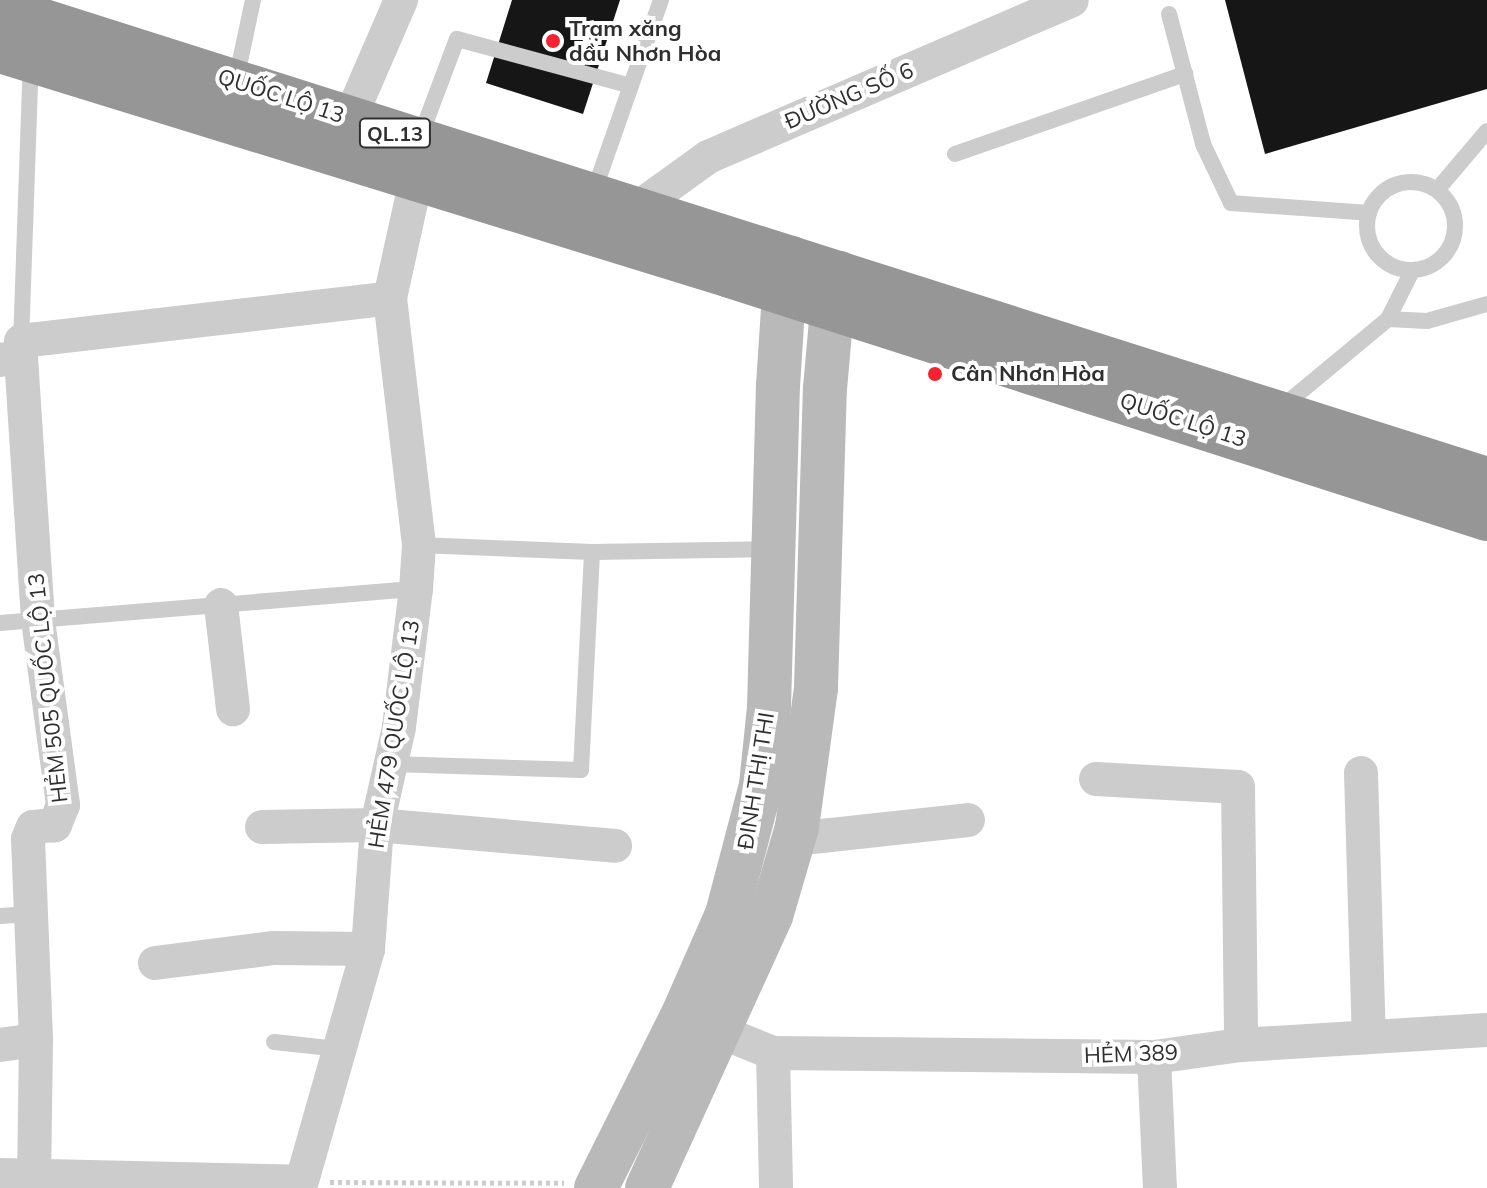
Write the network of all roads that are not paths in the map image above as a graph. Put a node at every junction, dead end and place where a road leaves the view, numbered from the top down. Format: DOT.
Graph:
graph roads {
  1 [pos="253,0"];
  2 [pos="401,0"];
  3 [pos="661,0"];
  4 [pos="1052,4"];
  5 [pos="0,7"];
  6 [pos="1169,14"];
  7 [pos="16,56"];
  8 [pos="1185,74"];
  9 [pos="235,82"];
  10 [pos="631,86"];
  11 [pos="350,118"];
  12 [pos="1487,131"];
  13 [pos="955,154"];
  14 [pos="417,160"];
  15 [pos="1437,190"];
  16 [pos="593,195"];
  17 [pos="636,209"];
  18 [pos="1369,213"];
  19 [pos="1412,271"];
  20 [pos="788,276"];
  21 [pos="836,291"];
  22 [pos="390,298"];
  23 [pos="1487,304"];
  24 [pos="1388,319"];
  25 [pos="14,353"];
  26 [pos="1277,411"];
  27 [pos="1487,479"];
  28 [pos="1487,519"];
  29 [pos="419,545"];
  30 [pos="775,549"];
  31 [pos="592,552"];
  32 [pos="416,589"];
  33 [pos="221,605"];
  34 [pos="38,620"];
  35 [pos="0,623"];
  36 [pos="233,709"];
  37 [pos="391,764"];
  38 [pos="1361,773"];
  39 [pos="1096,779"];
  40 [pos="968,820"];
  41 [pos="377,825"];
  42 [pos="262,827"];
  43 [pos="794,839"];
  44 [pos="615,846"];
  45 [pos="15,915"];
  46 [pos="368,949"];
  47 [pos="155,963"];
  48 [pos="1487,1030"];
  49 [pos="721,1032"];
  50 [pos="1369,1035"];
  51 [pos="36,1040"];
  52 [pos="274,1042"];
  53 [pos="0,1045"];
  54 [pos="1241,1045"];
  55 [pos="338,1049"];
  56 [pos="773,1053"];
  57 [pos="1154,1057"];
  58 [pos="0,1175"];
  59 [pos="34,1183"];
  60 [pos="301,1185"];
  61 [pos="598,1186"];
  62 [pos="647,1188"];
  63 [pos="776,1188"];
  64 [pos="1160,1188"];
  1 -- 9 [label="lane"];
  2 -- 11 [label="street"];
  3 -- 10 [label="lane"];
  4 -- 17 [label="street, ĐƯỜNG SỐ 6"];
  5 -- 9 [label="highway, QUỐC LỘ 13 / QL.13"];
  6 -- 8 [label="lane"];
  7 -- 14 [label="highway, QUỐC LỘ 13 / QL.13"];
  7 -- 25 [label="lane"];
  8 -- 13 [label="lane"];
  8 -- 18 [label="lane"];
  9 -- 11 [label="highway, QUỐC LỘ 13 / QL.13"];
  10 -- 14 [label="lane"];
  10 -- 16 [label="lane"];
  11 -- 14 [label="highway, QUỐC LỘ 13 / QL.13"];
  12 -- 15 [label="lane"];
  14 -- 16 [label="highway, QUỐC LỘ 13 / QL.13"];
  14 -- 20 [label="highway, QUỐC LỘ 13 / QL.13"];
  14 -- 22 [label="street, HẺM 479 QUỐC LỘ 13"];
  15 -- 18 [label="lane"];
  15 -- 19 [label="lane"];
  16 -- 17 [label="highway, QUỐC LỘ 13 / QL.13"];
  17 -- 20 [label="highway, QUỐC LỘ 13 / QL.13"];
  18 -- 19 [label="lane"];
  19 -- 24 [label="lane"];
  20 -- 21 [label="highway, QUỐC LỘ 13 / QL.13"];
  20 -- 30 [label="street, ĐINH THỊ THI"];
  21 -- 26 [label="highway, QUỐC LỘ 13 / QL.13"];
  21 -- 28 [label="highway, QUỐC LỘ 13 / QL.13"];
  21 -- 43 [label="street, ĐINH THỊ THI"];
  22 -- 25 [label="street"];
  22 -- 29 [label="street, HẺM 479 QUỐC LỘ 13"];
  23 -- 24 [label="lane"];
  24 -- 26 [label="lane"];
  25 -- 34 [label="street, HẺM 505 QUỐC LỘ 13"];
  26 -- 27 [label="highway, QUỐC LỘ 13 / QL.13"];
  29 -- 31 [label="lane"];
  29 -- 32 [label="street, HẺM 479 QUỐC LỘ 13"];
  30 -- 31 [label="lane"];
  30 -- 61 [label="street, ĐINH THỊ THI"];
  31 -- 37 [label="lane"];
  32 -- 33 [label="lane"];
  32 -- 37 [label="street, HẺM 479 QUỐC LỘ 13"];
  33 -- 34 [label="lane"];
  33 -- 36 [label="street"];
  34 -- 35 [label="lane"];
  34 -- 45 [label="street, HẺM 505 QUỐC LỘ 13"];
  37 -- 41 [label="street, HẺM 479 QUỐC LỘ 13"];
  38 -- 50 [label="street"];
  39 -- 54 [label="street"];
  40 -- 43 [label="street"];
  41 -- 42 [label="street"];
  41 -- 44 [label="street"];
  41 -- 46 [label="street, HẺM 479 QUỐC LỘ 13"];
  43 -- 49 [label="street, ĐINH THỊ THI"];
  45 -- 51 [label="street, HẺM 505 QUỐC LỘ 13"];
  46 -- 47 [label="street"];
  46 -- 55 [label="street, HẺM 479 QUỐC LỘ 13"];
  48 -- 50 [label="street, HẺM 389"];
  49 -- 56 [label="street"];
  49 -- 62 [label="street, ĐINH THỊ THI"];
  50 -- 54 [label="street, HẺM 389"];
  51 -- 53 [label="street"];
  51 -- 59 [label="street, HẺM 505 QUỐC LỘ 13"];
  52 -- 55 [label="lane"];
  54 -- 57 [label="street, HẺM 389"];
  55 -- 60 [label="street, HẺM 479 QUỐC LỘ 13"];
  56 -- 57 [label="street, HẺM 389"];
  56 -- 63 [label="street"];
  57 -- 64 [label="street"];
  58 -- 59 [label="street"];
  59 -- 60 [label="street"];
}
